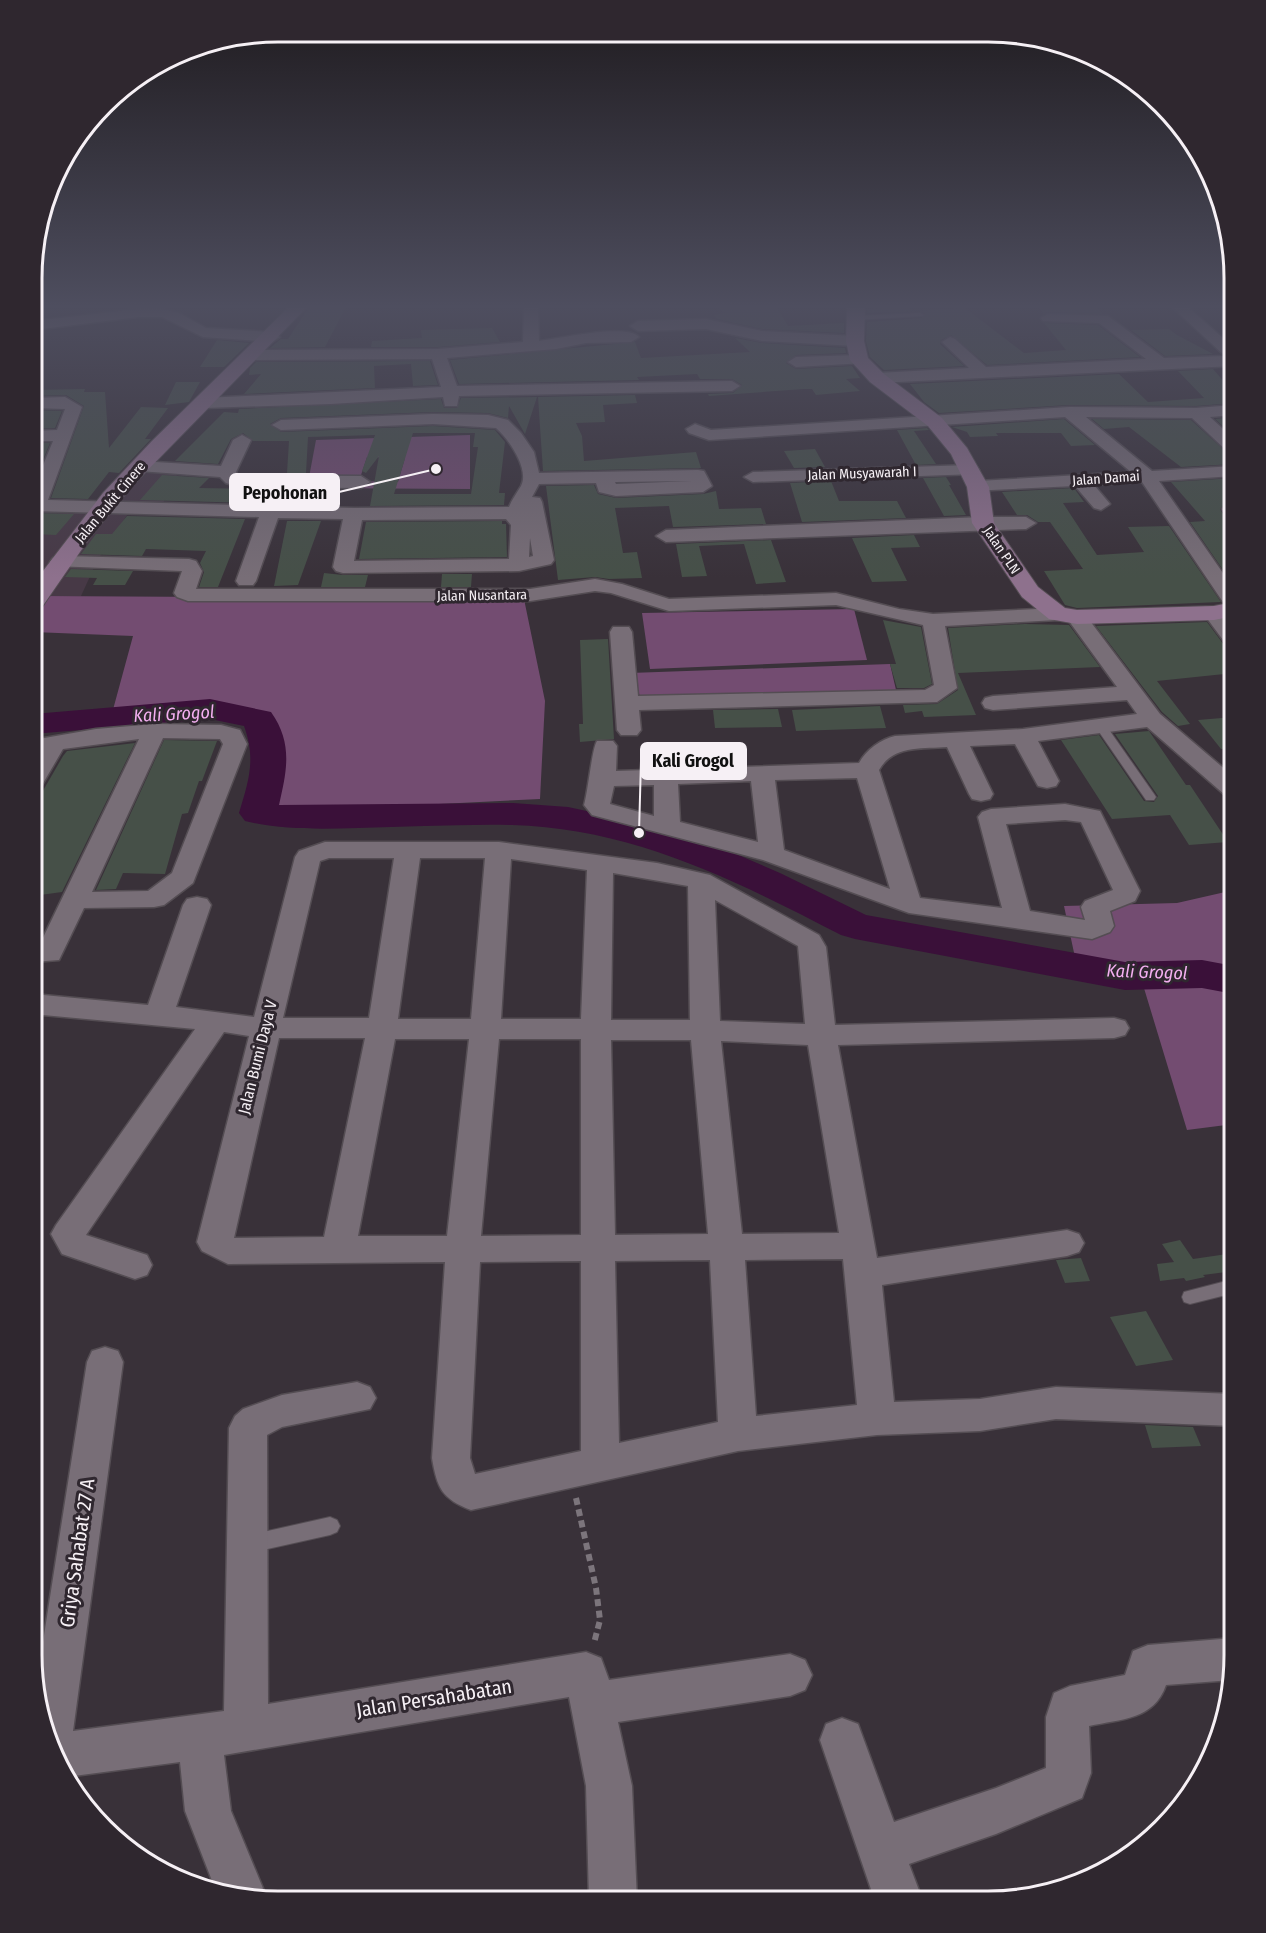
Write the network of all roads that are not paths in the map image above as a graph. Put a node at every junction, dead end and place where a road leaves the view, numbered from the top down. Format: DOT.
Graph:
graph roads {
  1 [pos="210,397"];
  2 [pos="403,397"];
  3 [pos="902,397"];
  4 [pos="42,403"];
  5 [pos="204,403"];
  6 [pos="1224,411"];
  7 [pos="1069,412"];
  8 [pos="1196,413"];
  9 [pos="935,422"];
  10 [pos="281,425"];
  11 [pos="695,429"];
  12 [pos="63,435"];
  13 [pos="42,436"];
  14 [pos="1224,439"];
  15 [pos="242,440"];
  16 [pos="139,466"];
  17 [pos="1224,471"];
  18 [pos="227,472"];
  19 [pos="1146,475"];
  20 [pos="753,477"];
  21 [pos="974,478"];
  22 [pos="605,479"];
  23 [pos="1079,480"];
  24 [pos="361,482"];
  25 [pos="531,483"];
  26 [pos="42,484"];
  27 [pos="42,498"];
  28 [pos="108,502"];
  29 [pos="1101,504"];
  30 [pos="271,511"];
  31 [pos="354,514"];
  32 [pos="521,516"];
  33 [pos="983,523"];
  34 [pos="1026,523"];
  35 [pos="666,536"];
  36 [pos="60,562"];
  37 [pos="519,565"];
  38 [pos="246,580"];
  39 [pos="42,589"];
  40 [pos="1224,604"];
  41 [pos="1224,609"];
  42 [pos="1068,616"];
  43 [pos="933,620"];
  44 [pos="621,632"];
  45 [pos="1131,693"];
  46 [pos="627,703"];
  47 [pos="993,703"];
  48 [pos="1152,719"];
  49 [pos="1101,726"];
  50 [pos="629,730"];
  51 [pos="155,731"];
  52 [pos="1023,736"];
  53 [pos="955,739"];
  54 [pos="43,746"];
  55 [pos="605,746"];
  56 [pos="867,771"];
  57 [pos="762,774"];
  58 [pos="666,777"];
  59 [pos="603,779"];
  60 [pos="1047,781"];
  61 [pos="1224,781"];
  62 [pos="981,795"];
  63 [pos="1150,797"];
  64 [pos="667,827"];
  65 [pos="408,850"];
  66 [pos="499,850"];
  67 [pos="771,855"];
  68 [pos="600,865"];
  69 [pos="701,881"];
  70 [pos="76,900"];
  71 [pos="197,905"];
  72 [pos="909,905"];
  73 [pos="1018,918"];
  74 [pos="42,954"];
  75 [pos="42,1005"];
  76 [pos="159,1015"];
  77 [pos="216,1021"];
  78 [pos="264,1028"];
  79 [pos="1114,1028"];
  80 [pos="382,1030"];
  81 [pos="485,1030"];
  82 [pos="705,1030"];
  83 [pos="596,1031"];
  84 [pos="821,1035"];
  85 [pos="1067,1243"];
  86 [pos="598,1248"];
  87 [pos="727,1249"];
  88 [pos="338,1250"];
  89 [pos="463,1250"];
  90 [pos="861,1260"];
  91 [pos="135,1265"];
  92 [pos="1224,1288"];
  93 [pos="1190,1297"];
  94 [pos="105,1362"];
  95 [pos="357,1398"];
  96 [pos="1224,1410"];
  97 [pos="877,1419"];
  98 [pos="738,1434"];
  99 [pos="585,1467"];
  100 [pos="330,1526"];
  101 [pos="248,1544"];
  102 [pos="1224,1660"];
  103 [pos="790,1675"];
  104 [pos="589,1689"];
  105 [pos="52,1722"];
  106 [pos="246,1729"];
  107 [pos="200,1737"];
  108 [pos="842,1740"];
  109 [pos="64,1755"];
  110 [pos="881,1850"];
  111 [pos="240,1887"];
  112 [pos="613,1891"];
  113 [pos="895,1891"];
  1 -- 5 [label="street, Jalan Bukit Cinere"];
  2 -- 5 [label="street"];
  3 -- 9 [label="street, Jalan PLN"];
  4 -- 12 [label="street"];
  5 -- 16 [label="street, Jalan Bukit Cinere"];
  6 -- 8 [label="street"];
  7 -- 8 [label="street"];
  7 -- 9 [label="street"];
  7 -- 19 [label="street"];
  8 -- 14 [label="street"];
  9 -- 11 [label="street"];
  9 -- 21 [label="street, Jalan PLN"];
  10 -- 25 [label="street"];
  12 -- 13 [label="street"];
  12 -- 26 [label="street"];
  15 -- 18 [label="street"];
  16 -- 18 [label="street"];
  16 -- 28 [label="street, Jalan Bukit Cinere"];
  17 -- 19 [label="street, Jalan Damai"];
  18 -- 24 [label="street"];
  19 -- 23 [label="street, Jalan Damai"];
  19 -- 40 [label="street"];
  20 -- 21 [label="street, Jalan Musyawarah I"];
  21 -- 23 [label="street, Jalan Damai"];
  21 -- 33 [label="street, Jalan PLN"];
  22 -- 25 [label="street"];
  23 -- 29 [label="street"];
  25 -- 32 [label="street"];
  27 -- 28 [label="street"];
  28 -- 30 [label="street"];
  28 -- 36 [label="street, Jalan Bukit Cinere"];
  30 -- 31 [label="street"];
  30 -- 38 [label="street"];
  31 -- 32 [label="street"];
  31 -- 37 [label="street"];
  32 -- 37 [label="street"];
  32 -- 37 [label="street"];
  33 -- 34 [label="street"];
  33 -- 35 [label="street"];
  33 -- 42 [label="street, Jalan PLN"];
  36 -- 39 [label="street, Jalan Bukit Cinere"];
  36 -- 43 [label="street, Jalan Nusantara"];
  41 -- 42 [label="street"];
  42 -- 43 [label="street"];
  42 -- 45 [label="street"];
  43 -- 46 [label="street"];
  44 -- 46 [label="street"];
  45 -- 47 [label="street"];
  45 -- 48 [label="street"];
  46 -- 50 [label="street"];
  48 -- 49 [label="street"];
  48 -- 61 [label="street"];
  49 -- 52 [label="street"];
  49 -- 63 [label="lane"];
  51 -- 54 [label="street"];
  51 -- 70 [label="street"];
  51 -- 70 [label="street"];
  52 -- 53 [label="street"];
  52 -- 60 [label="street"];
  53 -- 56 [label="street"];
  53 -- 62 [label="street"];
  55 -- 59 [label="street"];
  56 -- 57 [label="street"];
  56 -- 72 [label="street"];
  57 -- 58 [label="street"];
  57 -- 67 [label="street"];
  58 -- 59 [label="street"];
  58 -- 64 [label="street"];
  59 -- 64 [label="street"];
  64 -- 67 [label="street"];
  65 -- 66 [label="street"];
  65 -- 78 [label="street, Jalan Bumi Daya V"];
  65 -- 80 [label="street"];
  66 -- 68 [label="street"];
  66 -- 81 [label="street"];
  67 -- 72 [label="street"];
  68 -- 69 [label="street"];
  68 -- 83 [label="street"];
  69 -- 82 [label="street"];
  69 -- 84 [label="street"];
  70 -- 74 [label="street"];
  71 -- 76 [label="street"];
  72 -- 73 [label="street"];
  73 -- 73 [label="street"];
  75 -- 76 [label="street"];
  76 -- 77 [label="street"];
  77 -- 78 [label="street"];
  77 -- 91 [label="street"];
  78 -- 80 [label="street"];
  78 -- 88 [label="street, Jalan Bumi Daya V"];
  79 -- 84 [label="street"];
  80 -- 81 [label="street"];
  80 -- 88 [label="street"];
  81 -- 83 [label="street"];
  81 -- 89 [label="street"];
  82 -- 83 [label="street"];
  82 -- 84 [label="street"];
  82 -- 87 [label="street"];
  83 -- 86 [label="street"];
  84 -- 90 [label="street"];
  85 -- 90 [label="street"];
  86 -- 87 [label="street"];
  86 -- 89 [label="street"];
  86 -- 99 [label="street"];
  87 -- 90 [label="street"];
  87 -- 98 [label="street"];
  88 -- 89 [label="street"];
  89 -- 99 [label="street"];
  90 -- 97 [label="street"];
  92 -- 93 [label="lane"];
  94 -- 105 [label="street, Griya Sahabat 27 A"];
  95 -- 101 [label="street"];
  96 -- 97 [label="street"];
  97 -- 98 [label="street"];
  98 -- 99 [label="street"];
  100 -- 101 [label="lane"];
  101 -- 106 [label="street"];
  102 -- 110 [label="street"];
  103 -- 104 [label="street, Jalan Persahabatan"];
  104 -- 106 [label="street, Jalan Persahabatan"];
  104 -- 112 [label="street"];
  106 -- 107 [label="street, Jalan Persahabatan"];
  107 -- 109 [label="street, Jalan Persahabatan"];
  107 -- 111 [label="street"];
  108 -- 110 [label="street"];
  110 -- 113 [label="street"];
}
